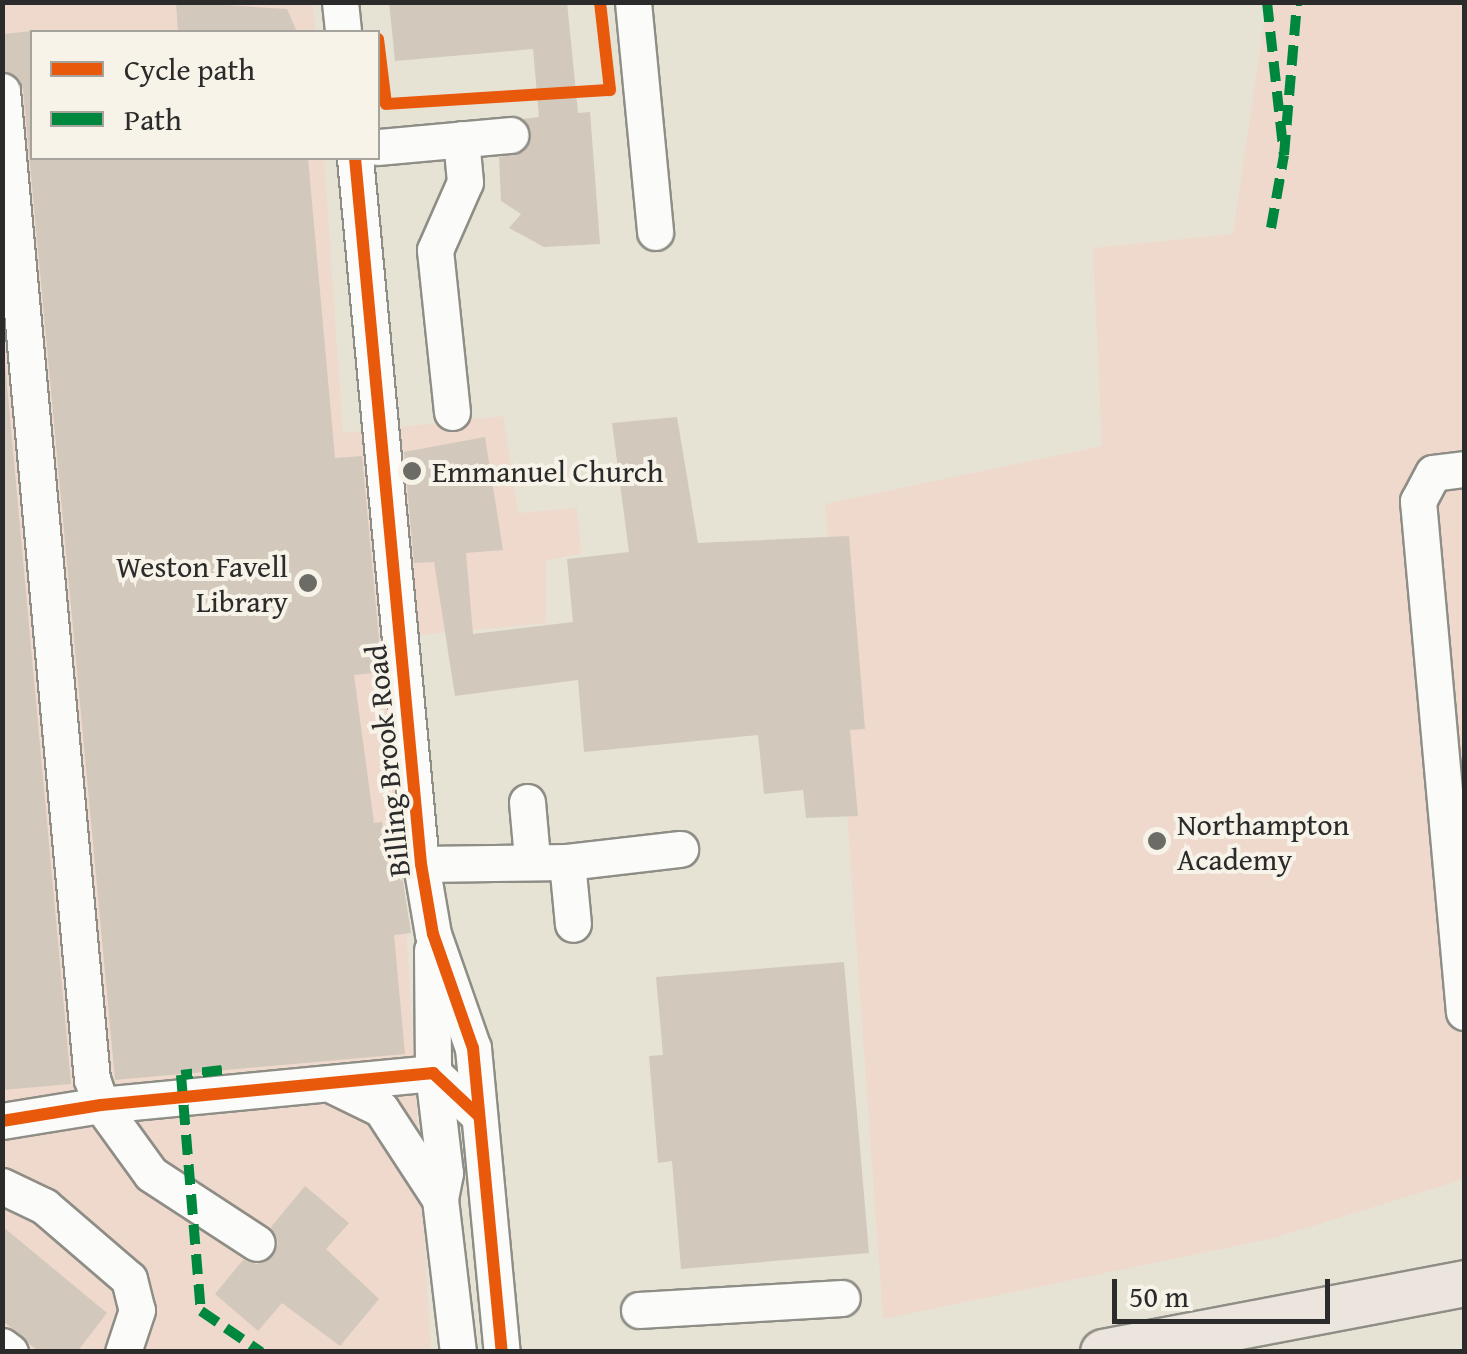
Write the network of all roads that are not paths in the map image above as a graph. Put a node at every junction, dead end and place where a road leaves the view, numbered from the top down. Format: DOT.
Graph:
graph roads {
  1 [pos="340,2"];
  2 [pos="633,2"];
  3 [pos="342,30"];
  4 [pos="2,91"];
  5 [pos="510,135"];
  6 [pos="461,139"];
  7 [pos="380,147"];
  8 [pos="355,160"];
  9 [pos="656,232"];
  10 [pos="452,412"];
  11 [pos="1463,474"];
  12 [pos="527,802"];
  13 [pos="680,850"];
  14 [pos="549,860"];
  15 [pos="421,864"];
  16 [pos="573,924"];
  17 [pos="432,934"];
  18 [pos="1464,1012"];
  19 [pos="433,1073"];
  20 [pos="334,1086"];
  21 [pos="100,1105"];
  22 [pos="479,1116"];
  23 [pos="2,1122"];
  24 [pos="2,1186"];
  25 [pos="440,1199"];
  26 [pos="258,1243"];
  27 [pos="1464,1283"];
  28 [pos="842,1298"];
  29 [pos="639,1310"];
  30 [pos="2,1346"];
  31 [pos="10,1352"];
  32 [pos="123,1352"];
  33 [pos="458,1352"];
  34 [pos="502,1352"];
  35 [pos="1103,1352"];
  1 -- 3 [label="street"];
  2 -- 9 [label="street"];
  4 -- 21 [label="street"];
  5 -- 6 [label="street"];
  6 -- 7 [label="street"];
  6 -- 10 [label="street"];
  8 -- 15 [label="street, Billing Brook Road"];
  11 -- 18 [label="street"];
  12 -- 14 [label="street"];
  13 -- 14 [label="street"];
  14 -- 15 [label="street"];
  14 -- 16 [label="street"];
  15 -- 17 [label="street, Billing Brook Road"];
  17 -- 19 [label="street, Billing Brook Road"];
  17 -- 22 [label="street, Billing Brook Road"];
  19 -- 20 [label="street"];
  19 -- 22 [label="street"];
  19 -- 25 [label="street, Billing Brook Road"];
  20 -- 21 [label="street"];
  20 -- 25 [label="street"];
  21 -- 23 [label="street"];
  21 -- 26 [label="street"];
  22 -- 34 [label="street, Billing Brook Road"];
  24 -- 32 [label="street"];
  25 -- 33 [label="street, Billing Brook Road"];
  27 -- 35 [label="main road"];
  28 -- 29 [label="street"];
  30 -- 31 [label="street"];
}
